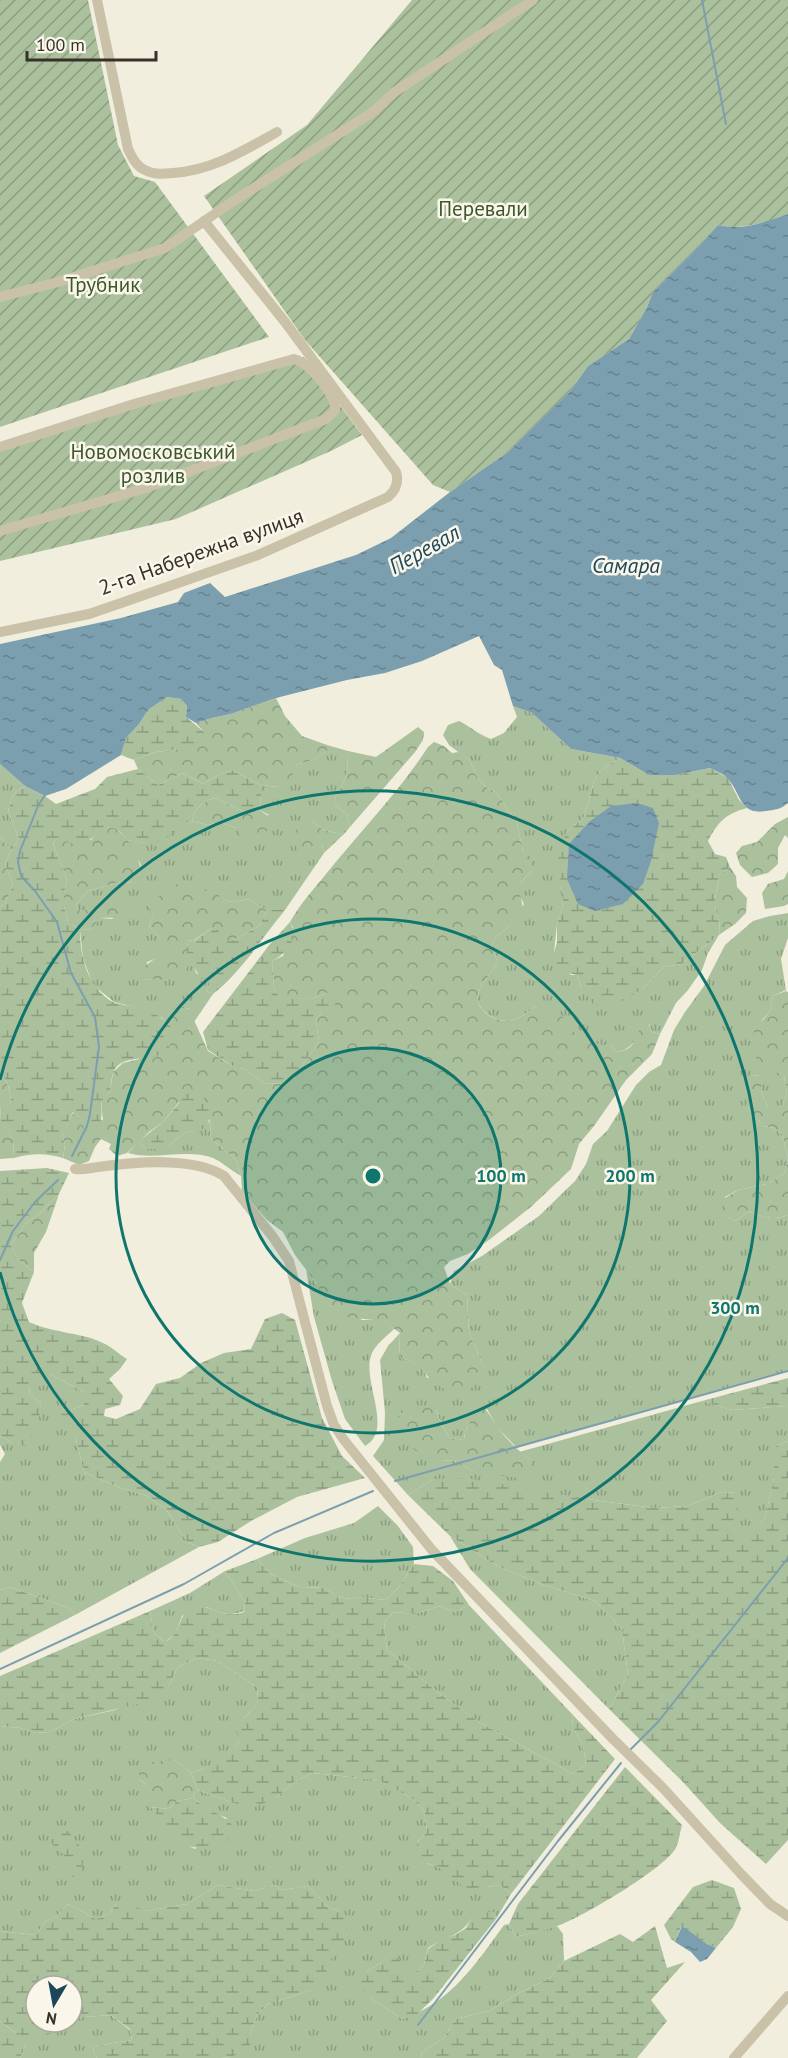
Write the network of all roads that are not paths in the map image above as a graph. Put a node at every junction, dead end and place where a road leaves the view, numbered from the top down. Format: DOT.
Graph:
graph roads {
  1 [pos="97,0"];
  2 [pos="533,0"];
  3 [pos="277,132"];
  4 [pos="204,221"];
  5 [pos="0,297"];
  6 [pos="0,447"];
  7 [pos="0,531"];
  8 [pos="0,632"];
  9 [pos="75,1169"];
  10 [pos="788,1916"];
  11 [pos="788,1996"];
  12 [pos="734,2058"];
  1 -- 3 [label="street"];
  2 -- 4 [label="street"];
  4 -- 5 [label="street"];
  4 -- 8 [label="street, 2-га Набережна вулиця"];
  6 -- 7 [label="street"];
  9 -- 10 [label="street"];
  11 -- 12 [label="street"];
}
